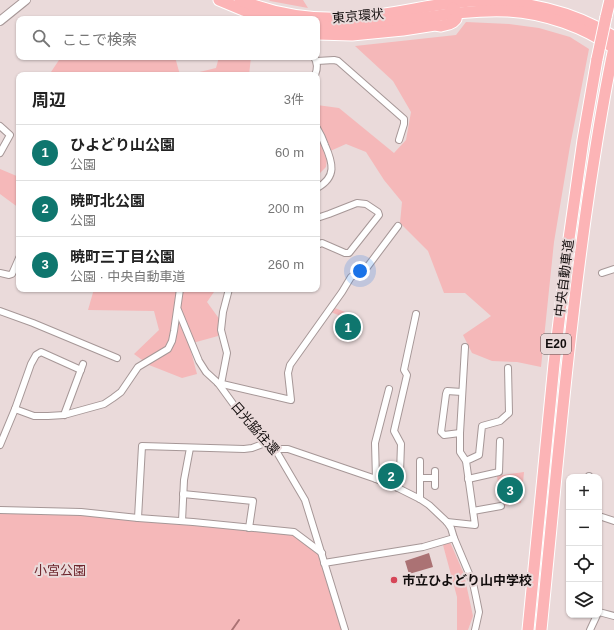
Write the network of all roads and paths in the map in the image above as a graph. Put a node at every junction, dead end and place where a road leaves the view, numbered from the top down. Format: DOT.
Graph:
graph roads {
  1 [pos="26,0"];
  2 [pos="219,0"];
  3 [pos="240,0"];
  4 [pos="610,0"];
  5 [pos="448,3"];
  6 [pos="457,13"];
  7 [pos="445,15"];
  8 [pos="262,16"];
  9 [pos="302,16"];
  10 [pos="320,18"];
  11 [pos="0,20"];
  12 [pos="435,25"];
  13 [pos="320,26"];
  14 [pos="320,34"];
  15 [pos="614,37"];
  16 [pos="614,48"];
  17 [pos="320,59"];
  18 [pos="316,60"];
  19 [pos="316,72"];
  20 [pos="0,126"];
  21 [pos="320,134"];
  22 [pos="399,140"];
  23 [pos="0,153"];
  24 [pos="320,186"];
  25 [pos="320,217"];
  26 [pos="398,226"];
  27 [pos="320,244"];
  28 [pos="16,265"];
  29 [pos="614,269"];
  30 [pos="0,273"];
  31 [pos="602,273"];
  32 [pos="179,292"];
  33 [pos="228,292"];
  34 [pos="178,310"];
  35 [pos="0,311"];
  36 [pos="416,314"];
  37 [pos="465,346"];
  38 [pos="117,358"];
  39 [pos="508,368"];
  40 [pos="220,383"];
  41 [pos="389,389"];
  42 [pos="462,392"];
  43 [pos="15,409"];
  44 [pos="64,415"];
  45 [pos="460,433"];
  46 [pos="500,441"];
  47 [pos="268,442"];
  48 [pos="0,445"];
  49 [pos="190,448"];
  50 [pos="275,449"];
  51 [pos="420,461"];
  52 [pos="466,461"];
  53 [pos="434,470"];
  54 [pos="420,478"];
  55 [pos="435,478"];
  56 [pos="376,479"];
  57 [pos="468,479"];
  58 [pos="435,486"];
  59 [pos="398,488"];
  60 [pos="183,494"];
  61 [pos="420,498"];
  62 [pos="501,506"];
  63 [pos="0,510"];
  64 [pos="473,511"];
  65 [pos="602,517"];
  66 [pos="138,518"];
  67 [pos="614,520"];
  68 [pos="182,521"];
  69 [pos="447,522"];
  70 [pos="249,528"];
  71 [pos="454,538"];
  72 [pos="322,553"];
  73 [pos="324,563"];
  74 [pos="602,613"];
  75 [pos="614,616"];
  76 [pos="596,618"];
  77 [pos="345,630"];
  78 [pos="475,630"];
  79 [pos="528,630"];
  80 [pos="541,630"];
  81 [pos="590,630"];
  1 -- 11 [label="street"];
  2 -- 8 [label="highway"];
  3 -- 9 [label="highway, 東京環状"];
  4 -- 79 [label="highway, 中央自動車道 / E20, bridge"];
  5 -- 6 [label="highway"];
  5 -- 7 [label="highway"];
  5 -- 10 [label="highway, 東京環状"];
  5 -- 15 [label="highway, 東京環状"];
  6 -- 7 [label="highway, 東京環状"];
  6 -- 12 [label="highway"];
  6 -- 16 [label="highway, 東京環状"];
  7 -- 12 [label="highway"];
  7 -- 13 [label="highway, 東京環状"];
  12 -- 14 [label="highway"];
  16 -- 80 [label="highway, 中央自動車道 / E20"];
  17 -- 22 [label="street"];
  18 -- 19 [label="street"];
  20 -- 23 [label="street"];
  21 -- 24 [label="street"];
  25 -- 27 [label="street"];
  26 -- 40 [label="street"];
  28 -- 30 [label="street"];
  29 -- 31 [label="street"];
  32 -- 34 [label="street"];
  33 -- 40 [label="street"];
  34 -- 40 [label="street, 日光脇往還"];
  34 -- 44 [label="street"];
  35 -- 38 [label="street"];
  36 -- 59 [label="street"];
  37 -- 42 [label="street"];
  39 -- 52 [label="street"];
  40 -- 47 [label="street, 日光脇往還"];
  41 -- 56 [label="street"];
  42 -- 45 [label="street"];
  42 -- 45 [label="street"];
  43 -- 44 [label="street"];
  43 -- 44 [label="street"];
  43 -- 48 [label="street"];
  45 -- 52 [label="street"];
  46 -- 57 [label="street"];
  47 -- 49 [label="street"];
  47 -- 50 [label="street, 日光脇往還"];
  49 -- 60 [label="street"];
  49 -- 66 [label="street"];
  50 -- 56 [label="street"];
  50 -- 72 [label="street, 日光脇往還"];
  51 -- 54 [label="street"];
  52 -- 57 [label="street"];
  53 -- 55 [label="street"];
  54 -- 55 [label="street"];
  54 -- 61 [label="street"];
  55 -- 58 [label="street"];
  56 -- 59 [label="street"];
  57 -- 64 [label="street"];
  59 -- 61 [label="street"];
  60 -- 68 [label="street"];
  60 -- 70 [label="street"];
  61 -- 69 [label="street"];
  62 -- 64 [label="street"];
  63 -- 66 [label="street"];
  64 -- 69 [label="street"];
  65 -- 67 [label="street"];
  66 -- 68 [label="street"];
  68 -- 70 [label="street"];
  69 -- 71 [label="street"];
  70 -- 72 [label="street"];
  71 -- 73 [label="street"];
  71 -- 78 [label="street"];
  72 -- 73 [label="street, 日光脇往還"];
  73 -- 77 [label="street"];
  74 -- 75 [label="street"];
  76 -- 81 [label="street"];
}
